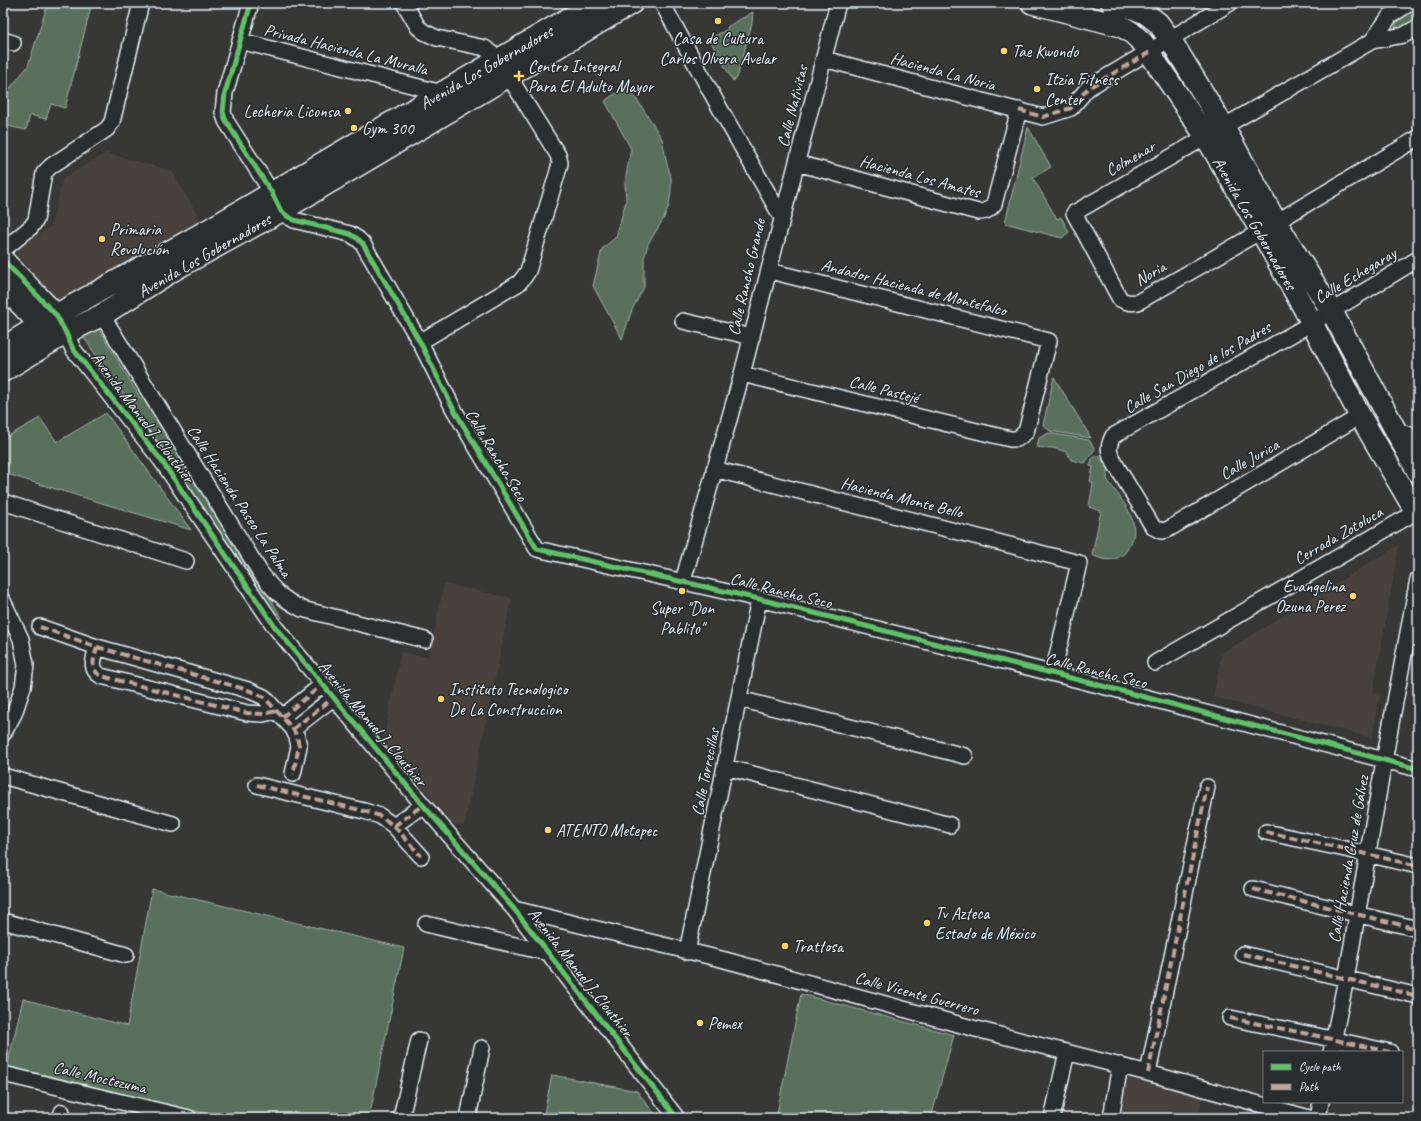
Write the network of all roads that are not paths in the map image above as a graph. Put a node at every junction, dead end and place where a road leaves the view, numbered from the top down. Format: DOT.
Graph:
graph roads {
  1 [pos="141,3"];
  2 [pos="251,3"];
  3 [pos="404,3"];
  4 [pos="595,3"];
  5 [pos="632,3"];
  6 [pos="662,3"];
  7 [pos="838,3"];
  8 [pos="1032,3"];
  9 [pos="1112,3"];
  10 [pos="1230,3"];
  11 [pos="1410,3"];
  12 [pos="1143,8"];
  13 [pos="1418,27"];
  14 [pos="1170,39"];
  15 [pos="240,41"];
  16 [pos="1372,41"];
  17 [pos="1150,52"];
  18 [pos="824,59"];
  19 [pos="503,68"];
  20 [pos="442,93"];
  21 [pos="1019,110"];
  22 [pos="1214,131"];
  23 [pos="1418,138"];
  24 [pos="797,163"];
  25 [pos="277,202"];
  26 [pos="1074,213"];
  27 [pos="782,218"];
  28 [pos="1269,226"];
  29 [pos="3,250"];
  30 [pos="1418,259"];
  31 [pos="3,260"];
  32 [pos="770,271"];
  33 [pos="3,286"];
  34 [pos="1332,312"];
  35 [pos="102,315"];
  36 [pos="48,320"];
  37 [pos="683,321"];
  38 [pos="1312,323"];
  39 [pos="752,337"];
  40 [pos="65,341"];
  41 [pos="420,342"];
  42 [pos="3,348"];
  43 [pos="3,371"];
  44 [pos="742,374"];
  45 [pos="1360,416"];
  46 [pos="1396,431"];
  47 [pos="1418,437"];
  48 [pos="1017,439"];
  49 [pos="714,469"];
  50 [pos="1418,472"];
  51 [pos="3,502"];
  52 [pos="1417,512"];
  53 [pos="1156,530"];
  54 [pos="186,561"];
  55 [pos="1418,579"];
  56 [pos="683,581"];
  57 [pos="759,599"];
  58 [pos="3,601"];
  59 [pos="40,627"];
  60 [pos="425,640"];
  61 [pos="97,647"];
  62 [pos="1155,663"];
  63 [pos="1053,673"];
  64 [pos="322,684"];
  65 [pos="333,698"];
  66 [pos="739,699"];
  67 [pos="279,714"];
  68 [pos="293,729"];
  69 [pos="3,734"];
  70 [pos="965,756"];
  71 [pos="1384,761"];
  72 [pos="725,767"];
  73 [pos="1418,769"];
  74 [pos="293,774"];
  75 [pos="3,776"];
  76 [pos="257,785"];
  77 [pos="1207,787"];
  78 [pos="423,806"];
  79 [pos="173,824"];
  80 [pos="950,825"];
  81 [pos="394,826"];
  82 [pos="1266,832"];
  83 [pos="1369,854"];
  84 [pos="421,856"];
  85 [pos="1418,866"];
  86 [pos="1253,890"];
  87 [pos="514,909"];
  88 [pos="1357,915"];
  89 [pos="3,921"];
  90 [pos="426,924"];
  91 [pos="1418,929"];
  92 [pos="687,952"];
  93 [pos="548,953"];
  94 [pos="1243,954"];
  95 [pos="126,955"];
  96 [pos="1346,979"];
  97 [pos="1418,996"];
  98 [pos="1230,1018"];
  99 [pos="419,1040"];
  100 [pos="1333,1046"];
  101 [pos="482,1048"];
  102 [pos="1380,1051"];
  103 [pos="1067,1052"];
  104 [pos="1120,1065"];
  105 [pos="1148,1073"];
  106 [pos="3,1074"];
  107 [pos="1322,1103"];
  108 [pos="189,1118"];
  109 [pos="402,1118"];
  110 [pos="468,1118"];
  111 [pos="677,1118"];
  112 [pos="1052,1118"];
  113 [pos="1111,1118"];
  114 [pos="1309,1118"];
  115 [pos="1318,1118"];
  1 -- 29 [label="street"];
  2 -- 15 [label="street"];
  3 -- 19 [label="street"];
  4 -- 19 [label="street, Avenida Los Gobernadores"];
  5 -- 19 [label="street, Avenida Los Gobernadores"];
  6 -- 27 [label="street, Calle Rancho Grande"];
  7 -- 18 [label="street, Calle Nativitas"];
  8 -- 17 [label="street, Avenida Los Gobernadores"];
  9 -- 12 [label="street, Avenida Los Gobernadores"];
  10 -- 14 [label="street, Hacienda La Noria"];
  11 -- 16 [label="street"];
  12 -- 14 [label="street, Avenida Los Gobernadores"];
  13 -- 16 [label="street"];
  14 -- 17 [label="street, Hacienda La Noria"];
  14 -- 22 [label="street, Avenida Los Gobernadores"];
  15 -- 20 [label="street, Privada Hacienda La Muralla"];
  15 -- 25 [label="street"];
  16 -- 22 [label="street, Colmenar"];
  17 -- 21 [label="street, Hacienda La Noria"];
  17 -- 22 [label="street, Avenida Los Gobernadores"];
  18 -- 21 [label="street, Hacienda La Noria"];
  18 -- 24 [label="street, Calle Nativitas"];
  19 -- 20 [label="street, Avenida Los Gobernadores"];
  19 -- 25 [label="street, Avenida Los Gobernadores"];
  19 -- 41 [label="street"];
  20 -- 25 [label="street, Avenida Los Gobernadores"];
  21 -- 24 [label="street, Hacienda Los Amates"];
  22 -- 26 [label="street, Colmenar"];
  22 -- 28 [label="street, Avenida Los Gobernadores"];
  23 -- 28 [label="street"];
  24 -- 27 [label="street, Calle Nativitas"];
  25 -- 35 [label="street, Avenida Los Gobernadores"];
  25 -- 36 [label="street, Avenida Los Gobernadores"];
  25 -- 41 [label="street, Calle Rancho Seco"];
  26 -- 28 [label="street, Noria"];
  27 -- 32 [label="street, Calle Rancho Grande"];
  28 -- 34 [label="street, Avenida Los Gobernadores"];
  28 -- 38 [label="street, Avenida Los Gobernadores"];
  30 -- 34 [label="street, Calle Echegaray"];
  31 -- 36 [label="street"];
  32 -- 39 [label="street, Calle Rancho Grande"];
  32 -- 48 [label="street, Andador Hacienda de Montefalco"];
  33 -- 36 [label="street"];
  34 -- 38 [label="street, Calle Echegaray"];
  34 -- 46 [label="street, Avenida Los Gobernadores"];
  35 -- 40 [label="street, Avenida Los Gobernadores"];
  35 -- 60 [label="street, Calle Hacienda Paseo La Palma"];
  36 -- 40 [label="street"];
  36 -- 42 [label="street, Avenida Los Gobernadores"];
  37 -- 39 [label="street"];
  38 -- 45 [label="street, Avenida Los Gobernadores"];
  38 -- 53 [label="street, Calle San Diego de los Padres"];
  39 -- 44 [label="street, Calle Rancho Grande"];
  40 -- 43 [label="street, Avenida Los Gobernadores"];
  40 -- 64 [label="street, Avenida Manuel J. Clouthier"];
  41 -- 56 [label="street, Calle Rancho Seco"];
  44 -- 48 [label="street, Calle Pastejé"];
  44 -- 49 [label="street, Calle Rancho Grande"];
  45 -- 52 [label="street, Avenida Los Gobernadores"];
  45 -- 53 [label="street, Calle Jurica"];
  46 -- 47 [label="street"];
  46 -- 50 [label="street, Avenida Los Gobernadores"];
  49 -- 56 [label="street, Calle Rancho Grande"];
  49 -- 63 [label="street, Hacienda Monte Bello"];
  51 -- 54 [label="street"];
  52 -- 62 [label="street, Cerrada Zotoluca"];
  55 -- 71 [label="street, Calle Hacienda Cruz de Gálvez"];
  56 -- 57 [label="street, Calle Rancho Seco"];
  57 -- 63 [label="street, Calle Rancho Seco"];
  57 -- 66 [label="street, Calle Torrecillas"];
  58 -- 69 [label="street"];
  59 -- 61 [label="street"];
  61 -- 67 [label="street"];
  61 -- 67 [label="street"];
  63 -- 71 [label="street, Calle Rancho Seco"];
  64 -- 65 [label="street, Avenida Manuel J. Clouthier"];
  64 -- 67 [label="street"];
  65 -- 68 [label="street"];
  65 -- 78 [label="street, Avenida Manuel J. Clouthier"];
  66 -- 70 [label="street"];
  66 -- 72 [label="street, Calle Torrecillas"];
  67 -- 68 [label="street"];
  68 -- 74 [label="street"];
  71 -- 73 [label="street, Calle Rancho Seco"];
  71 -- 83 [label="street, Calle Hacienda Cruz de Gálvez"];
  72 -- 80 [label="street"];
  72 -- 92 [label="street, Calle Torrecillas"];
  75 -- 79 [label="street"];
  76 -- 81 [label="street"];
  77 -- 105 [label="street"];
  78 -- 81 [label="street"];
  78 -- 87 [label="street, Avenida Manuel J. Clouthier"];
  81 -- 84 [label="street"];
  82 -- 83 [label="street"];
  83 -- 85 [label="street"];
  83 -- 88 [label="street, Calle Hacienda Cruz de Gálvez"];
  86 -- 88 [label="street"];
  87 -- 92 [label="street, Calle Vicente Guerrero"];
  87 -- 93 [label="street, Avenida Manuel J. Clouthier"];
  88 -- 91 [label="street"];
  88 -- 96 [label="street, Calle Hacienda Cruz de Gálvez"];
  89 -- 95 [label="street"];
  90 -- 93 [label="street"];
  92 -- 103 [label="street, Calle Vicente Guerrero"];
  93 -- 111 [label="street, Avenida Manuel J. Clouthier"];
  94 -- 96 [label="street"];
  96 -- 97 [label="street"];
  96 -- 100 [label="street, Calle Hacienda Cruz de Gálvez"];
  98 -- 100 [label="street"];
  99 -- 109 [label="street"];
  100 -- 102 [label="street"];
  101 -- 110 [label="street"];
  103 -- 104 [label="street, Calle Vicente Guerrero"];
  103 -- 112 [label="street"];
  104 -- 105 [label="street, Calle Vicente Guerrero"];
  104 -- 113 [label="street"];
  105 -- 114 [label="street, Calle Vicente Guerrero"];
  106 -- 108 [label="street, Calle Moctezuma"];
  107 -- 115 [label="street"];
}
